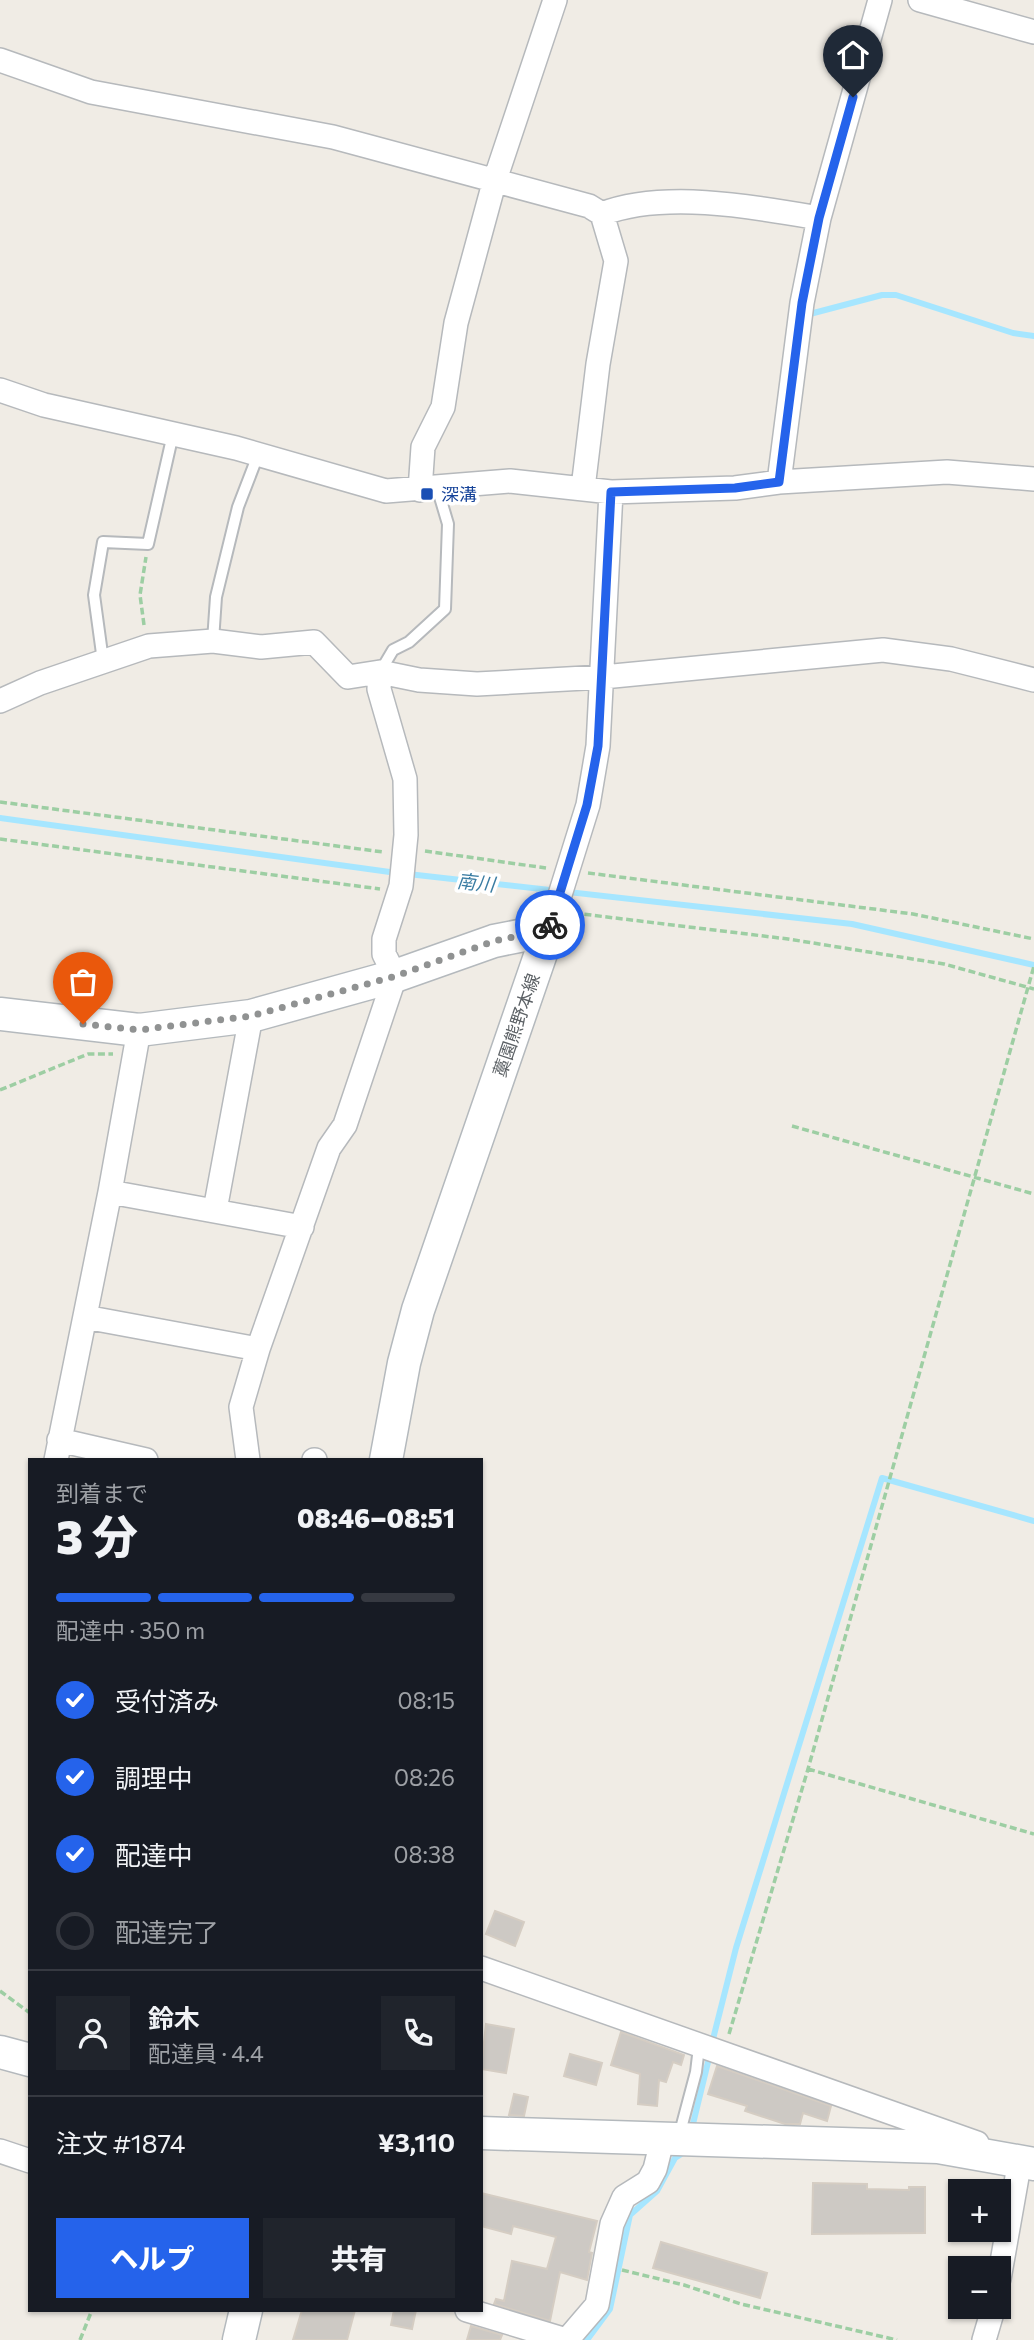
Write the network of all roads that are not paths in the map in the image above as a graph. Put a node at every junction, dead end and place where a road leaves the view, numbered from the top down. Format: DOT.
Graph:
graph roads {
  1 [pos="555,0"];
  2 [pos="880,0"];
  3 [pos="920,0"];
  4 [pos="1034,32"];
  5 [pos="0,60"];
  6 [pos="494,183"];
  7 [pos="602,214"];
  8 [pos="819,218"];
  9 [pos="0,390"];
  10 [pos="173,434"];
  11 [pos="258,455"];
  12 [pos="1034,479"];
  13 [pos="779,482"];
  14 [pos="583,488"];
  15 [pos="428,489"];
  16 [pos="611,492"];
  17 [pos="213,641"];
  18 [pos="103,661"];
  19 [pos="380,672"];
  20 [pos="603,677"];
  21 [pos="1034,680"];
  22 [pos="0,701"];
  23 [pos="553,915"];
  24 [pos="396,976"];
  25 [pos="0,1014"];
  26 [pos="251,1016"];
  27 [pos="136,1042"];
  28 [pos="110,1192"];
  29 [pos="215,1210"];
  30 [pos="302,1227"];
  31 [pos="85,1317"];
  32 [pos="258,1349"];
  33 [pos="58,1450"];
  34 [pos="128,1458"];
  35 [pos="248,1458"];
  36 [pos="386,1458"];
  37 [pos="483,1969"];
  38 [pos="699,2047"];
  39 [pos="0,2052"];
  40 [pos="28,2059"];
  41 [pos="483,2133"];
  42 [pos="671,2137"];
  43 [pos="0,2151"];
  44 [pos="28,2160"];
  45 [pos="1027,2162"];
  46 [pos="1005,2256"];
  47 [pos="246,2312"];
  48 [pos="474,2312"];
  49 [pos="990,2319"];
  50 [pos="239,2340"];
  51 [pos="567,2340"];
  52 [pos="984,2340"];
  1 -- 6 [label="street"];
  2 -- 8 [label="street"];
  3 -- 4 [label="street"];
  5 -- 6 [label="street"];
  6 -- 7 [label="street"];
  6 -- 15 [label="street"];
  7 -- 8 [label="street"];
  7 -- 14 [label="street"];
  8 -- 13 [label="street"];
  9 -- 10 [label="street"];
  10 -- 11 [label="street"];
  10 -- 18 [label="lane"];
  11 -- 15 [label="street"];
  11 -- 17 [label="lane"];
  12 -- 13 [label="street"];
  13 -- 16 [label="street"];
  14 -- 15 [label="street"];
  14 -- 16 [label="street"];
  15 -- 19 [label="lane"];
  16 -- 20 [label="street"];
  17 -- 18 [label="street"];
  17 -- 19 [label="street"];
  18 -- 22 [label="street"];
  19 -- 20 [label="street"];
  19 -- 24 [label="street"];
  20 -- 21 [label="street"];
  20 -- 23 [label="street"];
  23 -- 24 [label="main road"];
  23 -- 36 [label="main road, 藁園熊野本線"];
  24 -- 26 [label="main road"];
  24 -- 30 [label="street"];
  25 -- 27 [label="main road"];
  26 -- 27 [label="main road"];
  26 -- 29 [label="street"];
  27 -- 28 [label="street"];
  28 -- 29 [label="street"];
  28 -- 31 [label="street"];
  29 -- 30 [label="street"];
  30 -- 32 [label="street"];
  31 -- 32 [label="street"];
  31 -- 33 [label="street"];
  32 -- 35 [label="street"];
  33 -- 34 [label="street"];
  37 -- 38 [label="street"];
  38 -- 42 [label="lane"];
  38 -- 45 [label="street"];
  39 -- 40 [label="main road"];
  41 -- 42 [label="main road"];
  42 -- 45 [label="main road"];
  42 -- 51 [label="street"];
  43 -- 44 [label="street"];
  45 -- 46 [label="street"];
  47 -- 50 [label="main road"];
  48 -- 51 [label="street"];
  49 -- 52 [label="street"];
}
